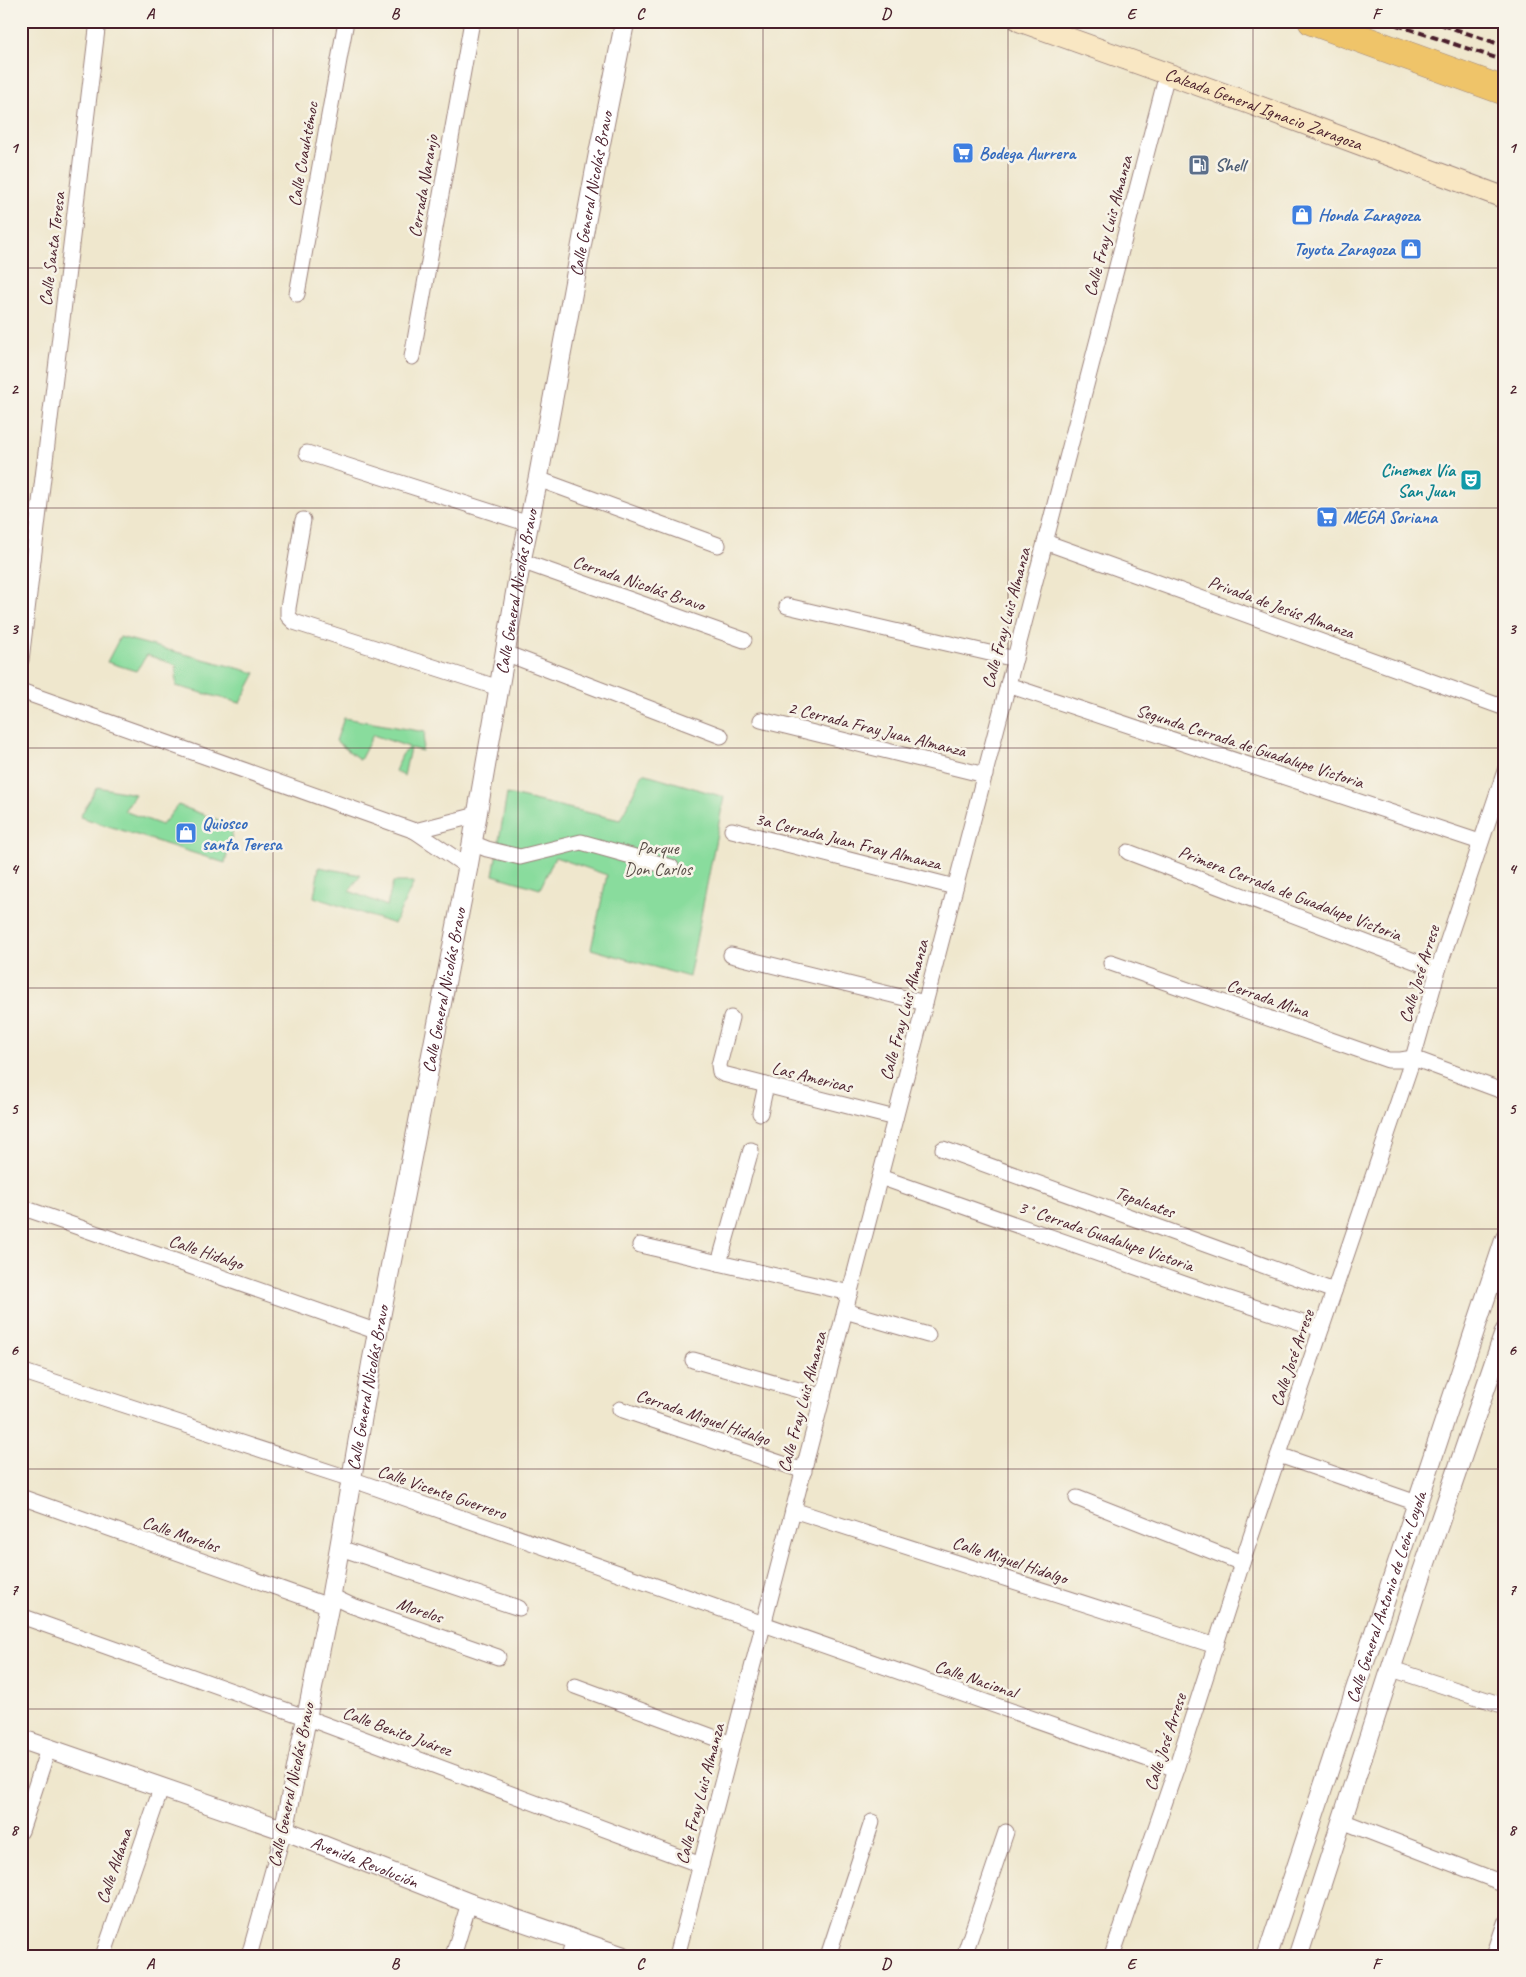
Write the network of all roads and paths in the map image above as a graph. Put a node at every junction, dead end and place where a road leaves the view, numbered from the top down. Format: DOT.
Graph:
graph roads {
  1 [pos="98,21"];
  2 [pos="346,21"];
  3 [pos="472,21"];
  4 [pos="625,21"];
  5 [pos="1020,21"];
  6 [pos="1312,21"];
  7 [pos="1167,74"];
  8 [pos="1505,91"];
  9 [pos="1505,198"];
  10 [pos="297,294"];
  11 [pos="412,356"];
  12 [pos="307,453"];
  13 [pos="538,479"];
  14 [pos="303,520"];
  15 [pos="529,524"];
  16 [pos="1045,542"];
  17 [pos="718,545"];
  18 [pos="521,561"];
  19 [pos="787,606"];
  20 [pos="744,640"];
  21 [pos="505,653"];
  22 [pos="1015,658"];
  23 [pos="21,660"];
  24 [pos="1008,685"];
  25 [pos="499,688"];
  26 [pos="21,691"];
  27 [pos="1505,708"];
  28 [pos="761,720"];
  29 [pos="721,736"];
  30 [pos="1505,771"];
  31 [pos="984,775"];
  32 [pos="477,815"];
  33 [pos="732,830"];
  34 [pos="415,831"];
  35 [pos="1480,842"];
  36 [pos="472,843"];
  37 [pos="1128,852"];
  38 [pos="468,867"];
  39 [pos="671,867"];
  40 [pos="955,887"];
  41 [pos="731,955"];
  42 [pos="1111,963"];
  43 [pos="1438,970"];
  44 [pos="925,1003"];
  45 [pos="731,1018"];
  46 [pos="1413,1058"];
  47 [pos="766,1085"];
  48 [pos="1505,1092"];
  49 [pos="760,1113"];
  50 [pos="895,1118"];
  51 [pos="944,1149"];
  52 [pos="752,1150"];
  53 [pos="880,1177"];
  54 [pos="21,1207"];
  55 [pos="1505,1239"];
  56 [pos="640,1245"];
  57 [pos="719,1263"];
  58 [pos="1334,1291"];
  59 [pos="850,1293"];
  60 [pos="845,1312"];
  61 [pos="1321,1329"];
  62 [pos="1505,1331"];
  63 [pos="378,1332"];
  64 [pos="928,1335"];
  65 [pos="693,1360"];
  66 [pos="21,1371"];
  67 [pos="822,1397"];
  68 [pos="620,1409"];
  69 [pos="1279,1455"];
  70 [pos="804,1471"];
  71 [pos="351,1479"];
  72 [pos="21,1497"];
  73 [pos="1077,1498"];
  74 [pos="1417,1503"];
  75 [pos="793,1510"];
  76 [pos="340,1548"];
  77 [pos="1242,1563"];
  78 [pos="330,1601"];
  79 [pos="519,1608"];
  80 [pos="21,1616"];
  81 [pos="763,1625"];
  82 [pos="1216,1646"];
  83 [pos="498,1657"];
  84 [pos="1392,1669"];
  85 [pos="575,1686"];
  86 [pos="1505,1706"];
  87 [pos="305,1717"];
  88 [pos="21,1739"];
  89 [pos="732,1744"];
  90 [pos="48,1749"];
  91 [pos="1176,1770"];
  92 [pos="161,1789"];
  93 [pos="1342,1821"];
  94 [pos="872,1822"];
  95 [pos="284,1830"];
  96 [pos="21,1832"];
  97 [pos="1006,1832"];
  98 [pos="701,1865"];
  99 [pos="1505,1884"];
  100 [pos="470,1903"];
  101 [pos="1505,1923"];
  102 [pos="572,1948"];
  103 [pos="103,1956"];
  104 [pos="249,1956"];
  105 [pos="453,1956"];
  106 [pos="622,1956"];
  107 [pos="677,1956"];
  108 [pos="828,1956"];
  109 [pos="964,1956"];
  110 [pos="1112,1956"];
  111 [pos="1267,1956"];
  112 [pos="1298,1956"];
  113 [pos="1494,1956"];
  1 -- 23 [label="street, Calle Santa Teresa"];
  2 -- 10 [label="street, Calle Cuauhtémoc"];
  3 -- 11 [label="street, Cerrada Naranjo"];
  4 -- 13 [label="street, Calle General Nicolás Bravo"];
  5 -- 7 [label="main road, Calzada General Ignacio Zaragoza"];
  6 -- 8 [label="highway"];
  7 -- 9 [label="main road, Calzada General Ignacio Zaragoza"];
  7 -- 16 [label="street, Calle Fray Luis Almanza"];
  12 -- 15 [label="street"];
  13 -- 15 [label="street, Calle General Nicolás Bravo"];
  13 -- 17 [label="street"];
  14 -- 25 [label="street"];
  15 -- 18 [label="street, Calle General Nicolás Bravo"];
  16 -- 22 [label="street, Calle Fray Luis Almanza"];
  16 -- 27 [label="street, Privada de Jesús Almanza"];
  18 -- 20 [label="street, Cerrada Nicolás Bravo"];
  18 -- 21 [label="street, Calle General Nicolás Bravo"];
  19 -- 22 [label="street"];
  21 -- 25 [label="street, Calle General Nicolás Bravo"];
  21 -- 29 [label="street"];
  22 -- 24 [label="street, Calle Fray Luis Almanza"];
  24 -- 31 [label="street, Calle Fray Luis Almanza"];
  24 -- 35 [label="street, Segunda Cerrada de Guadalupe Victoria"];
  25 -- 32 [label="street, Calle General Nicolás Bravo"];
  26 -- 34 [label="street"];
  28 -- 31 [label="street, 2 Cerrada Fray Juan Almanza"];
  30 -- 35 [label="street, Calle José Arrese"];
  31 -- 40 [label="street, Calle Fray Luis Almanza"];
  32 -- 34 [label="street"];
  32 -- 36 [label="street, Calle General Nicolás Bravo"];
  33 -- 40 [label="street, 3a Cerrada Juan Fray Almanza"];
  34 -- 38 [label="street"];
  35 -- 43 [label="street, Calle José Arrese"];
  36 -- 38 [label="street, Calle General Nicolás Bravo"];
  36 -- 39 [label="street"];
  37 -- 43 [label="street, Primera Cerrada de Guadalupe Victoria"];
  38 -- 63 [label="street, Calle General Nicolás Bravo"];
  40 -- 44 [label="street, Calle Fray Luis Almanza"];
  41 -- 44 [label="street"];
  42 -- 46 [label="street, Cerrada Mina"];
  43 -- 46 [label="street, Calle José Arrese"];
  44 -- 50 [label="street, Calle Fray Luis Almanza"];
  45 -- 47 [label="street, Las Americas"];
  46 -- 48 [label="street"];
  46 -- 58 [label="street, Calle José Arrese"];
  47 -- 49 [label="street"];
  47 -- 50 [label="street, Las Americas"];
  50 -- 53 [label="street, Calle Fray Luis Almanza"];
  51 -- 58 [label="street, Tepalcates"];
  52 -- 57 [label="street"];
  53 -- 59 [label="street, Calle Fray Luis Almanza"];
  53 -- 61 [label="street, 3˚ Cerrada Guadalupe Victoria"];
  54 -- 63 [label="street, Calle Hidalgo"];
  55 -- 74 [label="street, Calle General Antonio de León Loyola"];
  56 -- 57 [label="street"];
  57 -- 59 [label="street"];
  58 -- 61 [label="street, Calle José Arrese"];
  59 -- 60 [label="street, Calle Fray Luis Almanza"];
  60 -- 64 [label="street"];
  60 -- 67 [label="street, Calle Fray Luis Almanza"];
  61 -- 69 [label="street, Calle José Arrese"];
  62 -- 84 [label="street, Calle General Antonio de León Loyola"];
  63 -- 71 [label="street, Calle General Nicolás Bravo"];
  65 -- 67 [label="street"];
  66 -- 71 [label="street, Calle Vicente Guerrero"];
  67 -- 70 [label="street, Calle Fray Luis Almanza"];
  68 -- 70 [label="street, Cerrada Miguel Hidalgo"];
  69 -- 74 [label="street"];
  69 -- 77 [label="street, Calle José Arrese"];
  70 -- 75 [label="street, Calle Fray Luis Almanza"];
  71 -- 76 [label="street, Calle General Nicolás Bravo"];
  71 -- 81 [label="street, Calle Vicente Guerrero"];
  72 -- 78 [label="street, Calle Morelos"];
  73 -- 77 [label="street"];
  74 -- 111 [label="street, Calle General Antonio de León Loyola"];
  75 -- 81 [label="street, Calle Fray Luis Almanza"];
  75 -- 82 [label="street, Calle Miguel Hidalgo"];
  76 -- 78 [label="street, Calle General Nicolás Bravo"];
  76 -- 79 [label="street"];
  77 -- 82 [label="street, Calle José Arrese"];
  78 -- 83 [label="street, Morelos"];
  78 -- 87 [label="street, Calle General Nicolás Bravo"];
  80 -- 87 [label="street, Calle Benito Juárez"];
  81 -- 89 [label="street, Calle Fray Luis Almanza"];
  81 -- 91 [label="street, Calle Nacional"];
  82 -- 91 [label="street, Calle José Arrese"];
  84 -- 86 [label="street"];
  84 -- 93 [label="street, Calle General Antonio de León Loyola"];
  85 -- 89 [label="street"];
  87 -- 95 [label="street, Calle General Nicolás Bravo"];
  87 -- 98 [label="street, Calle Benito Juárez"];
  88 -- 90 [label="street, Avenida Revolución"];
  89 -- 98 [label="street, Calle Fray Luis Almanza"];
  90 -- 92 [label="street, Avenida Revolución"];
  90 -- 96 [label="street"];
  91 -- 110 [label="street, Calle José Arrese"];
  92 -- 95 [label="street, Avenida Revolución"];
  92 -- 103 [label="street, Calle Aldama"];
  93 -- 99 [label="street"];
  93 -- 112 [label="street, Calle General Antonio de León Loyola"];
  94 -- 108 [label="street"];
  95 -- 100 [label="street, Avenida Revolución"];
  95 -- 104 [label="street, Calle General Nicolás Bravo"];
  97 -- 109 [label="street"];
  98 -- 107 [label="street, Calle Fray Luis Almanza"];
  100 -- 102 [label="street, Avenida Revolución"];
  100 -- 105 [label="street"];
  101 -- 113 [label="street"];
  102 -- 106 [label="street, Avenida Revolución"];
}
